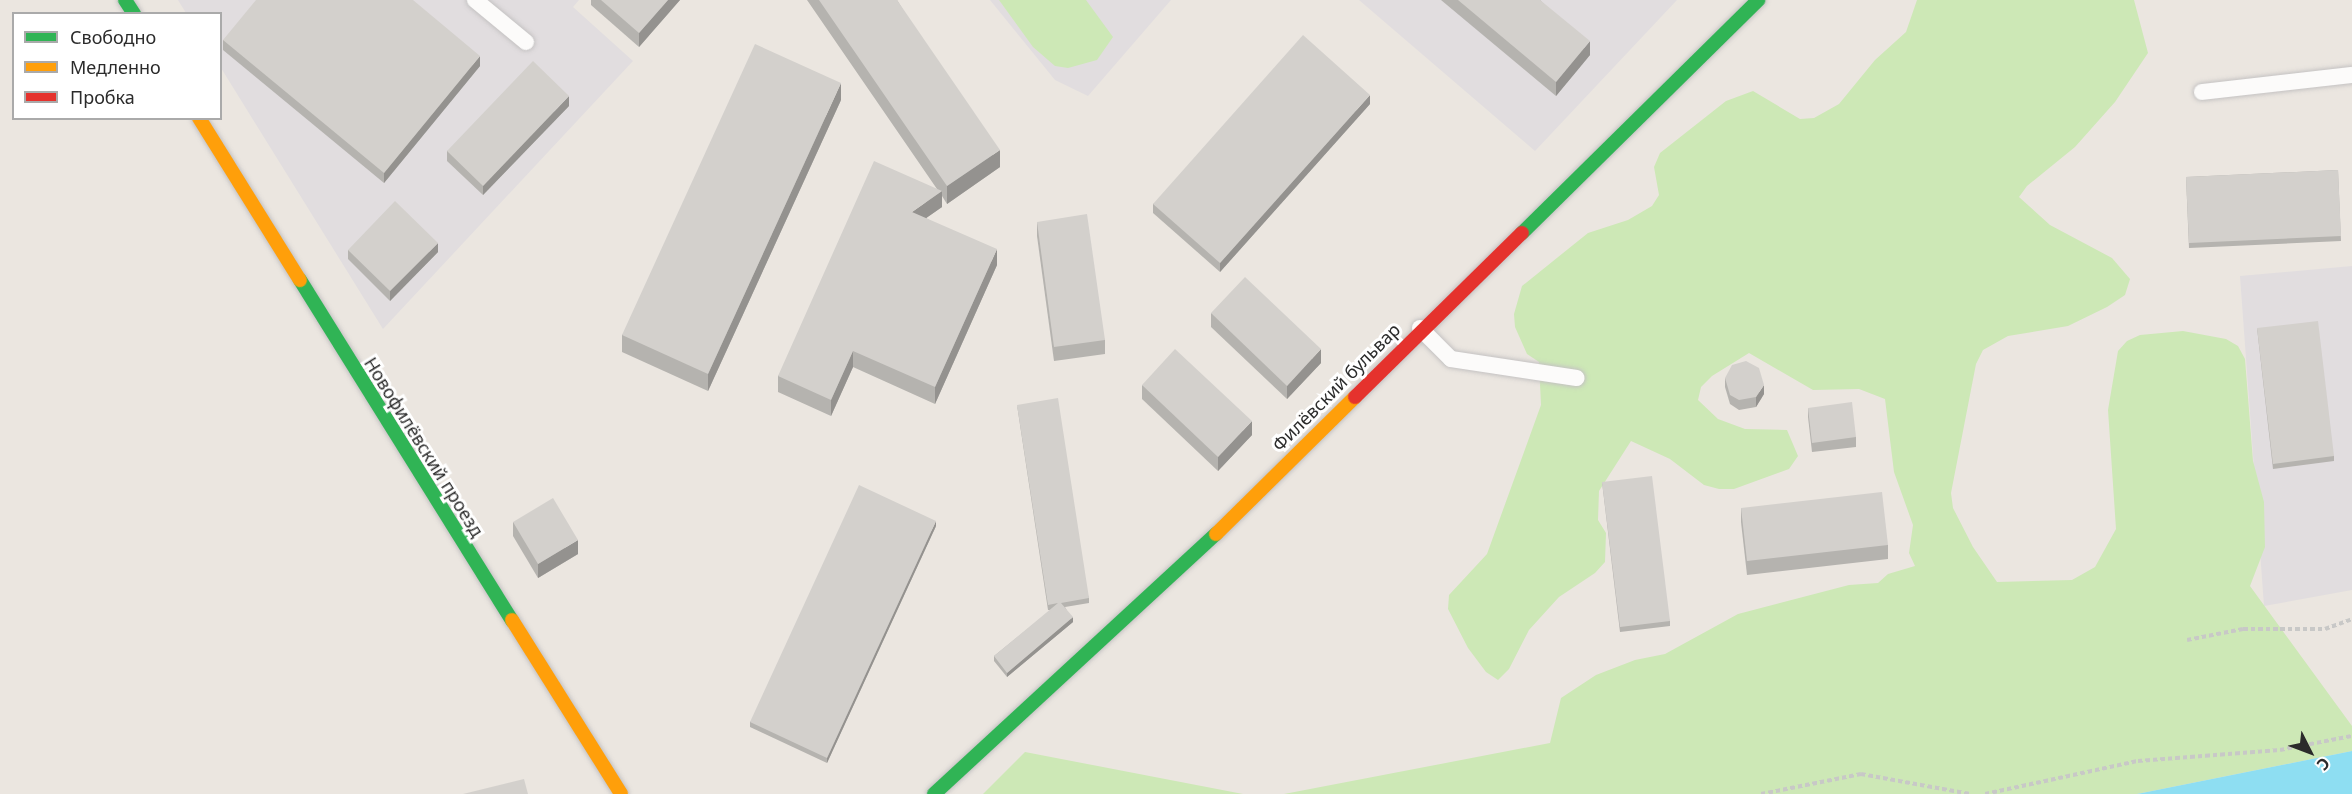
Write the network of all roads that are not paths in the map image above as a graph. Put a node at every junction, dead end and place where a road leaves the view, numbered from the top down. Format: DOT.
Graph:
graph roads {
  1 [pos="475,0"];
  2 [pos="1758,0"];
  3 [pos="526,42"];
  4 [pos="2352,75"];
  5 [pos="2202,92"];
  6 [pos="200,120"];
  7 [pos="1420,328"];
  8 [pos="1577,378"];
  9 [pos="621,794"];
  10 [pos="934,794"];
  1 -- 3 [label="lane"];
  2 -- 7 [label="street, Филёвский бульвар"];
  4 -- 5 [label="lane"];
  6 -- 9 [label="street, Новофилёвский проезд"];
  7 -- 8 [label="lane"];
  7 -- 10 [label="street, Филёвский бульвар"];
}
